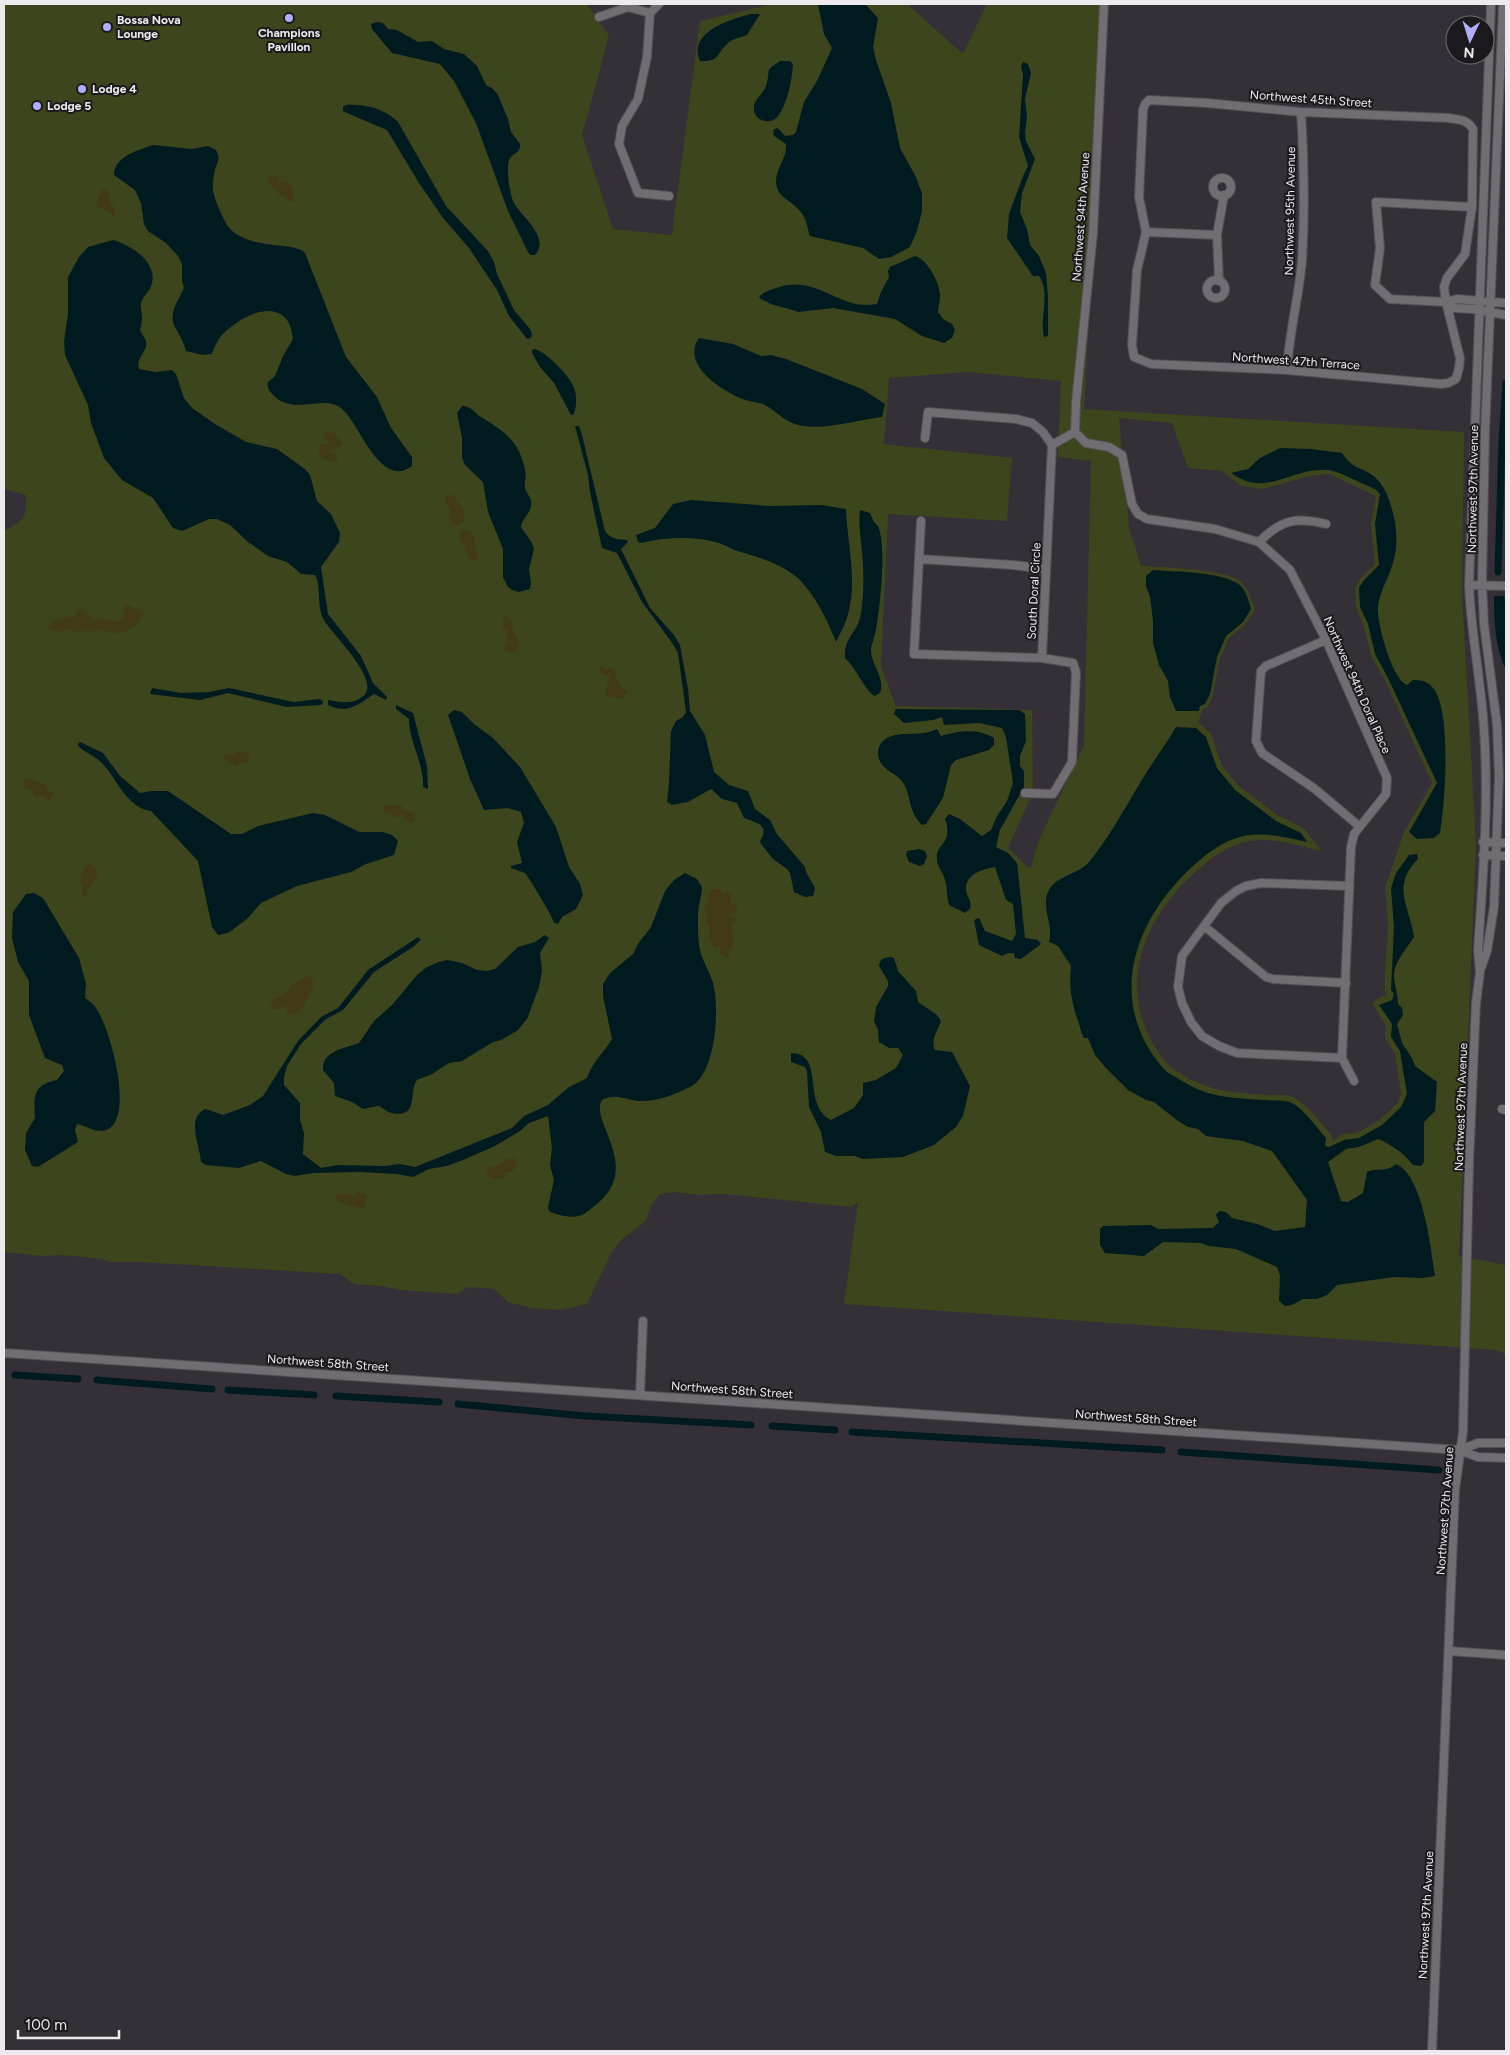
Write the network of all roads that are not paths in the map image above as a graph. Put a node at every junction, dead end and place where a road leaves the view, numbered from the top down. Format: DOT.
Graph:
graph roads {
  1 [pos="660,4"];
  2 [pos="1104,4"];
  3 [pos="1491,4"];
  4 [pos="1504,4"];
  5 [pos="650,13"];
  6 [pos="600,17"];
  7 [pos="1301,112"];
  8 [pos="1224,195"];
  9 [pos="669,196"];
  10 [pos="1472,207"];
  11 [pos="1146,232"];
  12 [pos="1217,236"];
  13 [pos="1219,281"];
  14 [pos="1479,301"];
  15 [pos="1446,302"];
  16 [pos="1492,303"];
  17 [pos="1506,303"];
  18 [pos="1479,310"];
  19 [pos="1491,313"];
  20 [pos="1506,315"];
  21 [pos="1286,370"];
  22 [pos="1075,432"];
  23 [pos="925,438"];
  24 [pos="1052,445"];
  25 [pos="921,521"];
  26 [pos="1326,524"];
  27 [pos="1259,542"];
  28 [pos="919,559"];
  29 [pos="1046,569"];
  30 [pos="1482,584"];
  31 [pos="1469,585"];
  32 [pos="1506,586"];
  33 [pos="1326,640"];
  34 [pos="1042,658"];
  35 [pos="1025,793"];
  36 [pos="1360,826"];
  37 [pos="1483,842"];
  38 [pos="1497,843"];
  39 [pos="1506,843"];
  40 [pos="1483,855"];
  41 [pos="1496,856"];
  42 [pos="1506,856"];
  43 [pos="1349,886"];
  44 [pos="1204,926"];
  45 [pos="1480,972"];
  46 [pos="1346,982"];
  47 [pos="1342,1058"];
  48 [pos="1354,1081"];
  49 [pos="643,1321"];
  50 [pos="4,1353"];
  51 [pos="640,1395"];
  52 [pos="1506,1443"];
  53 [pos="1460,1450"];
  54 [pos="1506,1458"];
  55 [pos="1449,1652"];
  56 [pos="1506,1655"];
  57 [pos="1432,2051"];
  1 -- 5 [label="street"];
  2 -- 22 [label="street, Northwest 94th Avenue"];
  3 -- 14 [label="street, Northwest 97th Avenue"];
  4 -- 16 [label="street, Northwest 97th Avenue"];
  5 -- 6 [label="street"];
  5 -- 9 [label="street"];
  7 -- 10 [label="street, Northwest 45th Street"];
  7 -- 11 [label="street, Northwest 45th Street"];
  7 -- 21 [label="street, Northwest 95th Avenue"];
  8 -- 12 [label="street"];
  10 -- 15 [label="street"];
  10 -- 15 [label="street"];
  11 -- 12 [label="street"];
  11 -- 21 [label="street, Northwest 47th Terrace"];
  12 -- 13 [label="street"];
  14 -- 15 [label="street"];
  14 -- 16 [label="street"];
  14 -- 18 [label="street, Northwest 97th Avenue"];
  15 -- 18 [label="street"];
  15 -- 21 [label="street, Northwest 47th Terrace"];
  16 -- 17 [label="street"];
  16 -- 19 [label="street, Northwest 97th Avenue"];
  18 -- 19 [label="street"];
  18 -- 31 [label="street, Northwest 97th Avenue"];
  19 -- 20 [label="street"];
  19 -- 30 [label="street, Northwest 97th Avenue"];
  22 -- 24 [label="street"];
  22 -- 27 [label="street, Northwest 94th Doral Place"];
  23 -- 24 [label="street"];
  24 -- 29 [label="street, South Doral Circle"];
  25 -- 28 [label="street"];
  26 -- 27 [label="street"];
  27 -- 33 [label="street, Northwest 94th Doral Place"];
  28 -- 29 [label="street"];
  28 -- 34 [label="street"];
  29 -- 34 [label="street, South Doral Circle"];
  30 -- 31 [label="street"];
  30 -- 32 [label="street"];
  30 -- 38 [label="street, Northwest 97th Avenue"];
  31 -- 37 [label="street, Northwest 97th Avenue"];
  33 -- 36 [label="street, Northwest 94th Doral Place"];
  33 -- 36 [label="street"];
  34 -- 35 [label="street, South Doral Circle"];
  36 -- 43 [label="street, Northwest 94th Doral Place"];
  37 -- 38 [label="street"];
  37 -- 40 [label="street, Northwest 97th Avenue"];
  38 -- 39 [label="street"];
  38 -- 41 [label="street, Northwest 97th Avenue"];
  40 -- 41 [label="street"];
  40 -- 45 [label="street, Northwest 97th Avenue"];
  41 -- 42 [label="street"];
  41 -- 45 [label="street, Northwest 97th Avenue"];
  43 -- 44 [label="street"];
  43 -- 46 [label="street, Northwest 94th Doral Place"];
  44 -- 46 [label="street"];
  44 -- 47 [label="street"];
  45 -- 53 [label="street, Northwest 97th Avenue"];
  46 -- 47 [label="street, Northwest 94th Doral Place"];
  47 -- 48 [label="street"];
  49 -- 51 [label="street"];
  50 -- 51 [label="street, Northwest 58th Street"];
  51 -- 53 [label="street, Northwest 58th Street"];
  52 -- 53 [label="street, Northwest 58th Street"];
  53 -- 54 [label="street, Northwest 58th Street"];
  53 -- 55 [label="street, Northwest 97th Avenue"];
  55 -- 56 [label="street"];
  55 -- 57 [label="street, Northwest 97th Avenue"];
}
